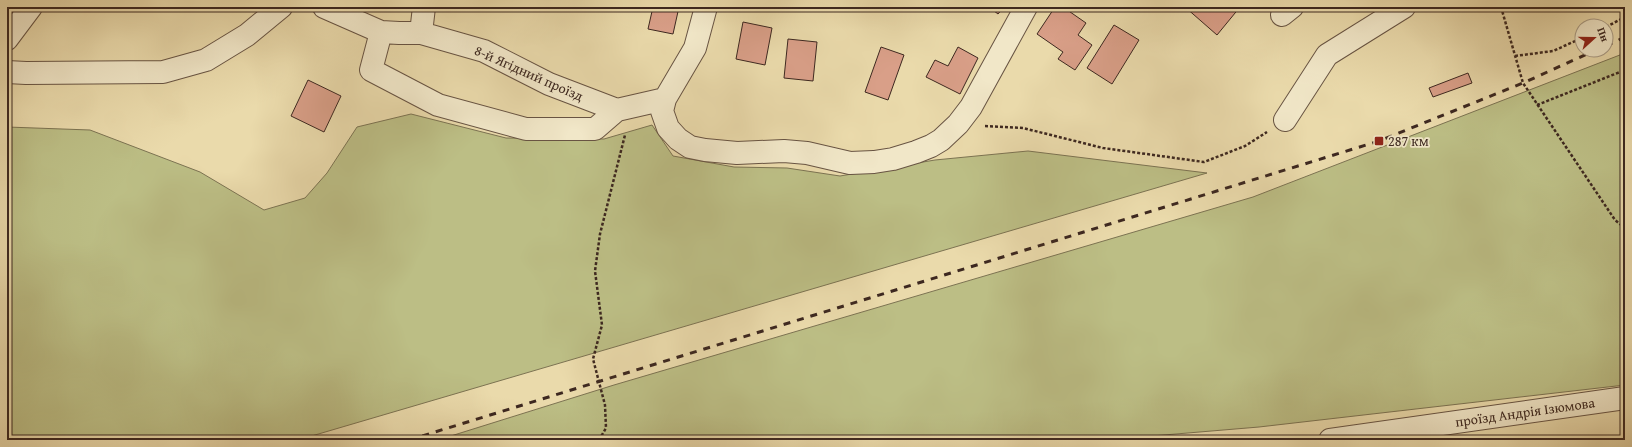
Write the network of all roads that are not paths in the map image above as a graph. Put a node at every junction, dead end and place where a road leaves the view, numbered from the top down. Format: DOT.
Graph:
graph roads {
  1 [pos="31,7"];
  2 [pos="281,7"];
  3 [pos="324,7"];
  4 [pos="424,7"];
  5 [pos="706,7"];
  6 [pos="1026,7"];
  7 [pos="1404,7"];
  8 [pos="381,32"];
  9 [pos="421,33"];
  10 [pos="7,39"];
  11 [pos="7,72"];
  12 [pos="665,99"];
  13 [pos="625,108"];
  14 [pos="1285,120"];
  15 [pos="1625,398"];
  16 [pos="1330,440"];
  1 -- 10 [label="street"];
  2 -- 11 [label="street"];
  3 -- 8 [label="street, 8-й Ягідний проїзд"];
  4 -- 9 [label="street"];
  5 -- 12 [label="street"];
  6 -- 12 [label="street"];
  7 -- 14 [label="street"];
  8 -- 9 [label="street, 8-й Ягідний проїзд"];
  8 -- 13 [label="street"];
  9 -- 13 [label="street, 8-й Ягідний проїзд"];
  12 -- 13 [label="street"];
  15 -- 16 [label="street, проїзд Андрія Ізюмова"];
}
